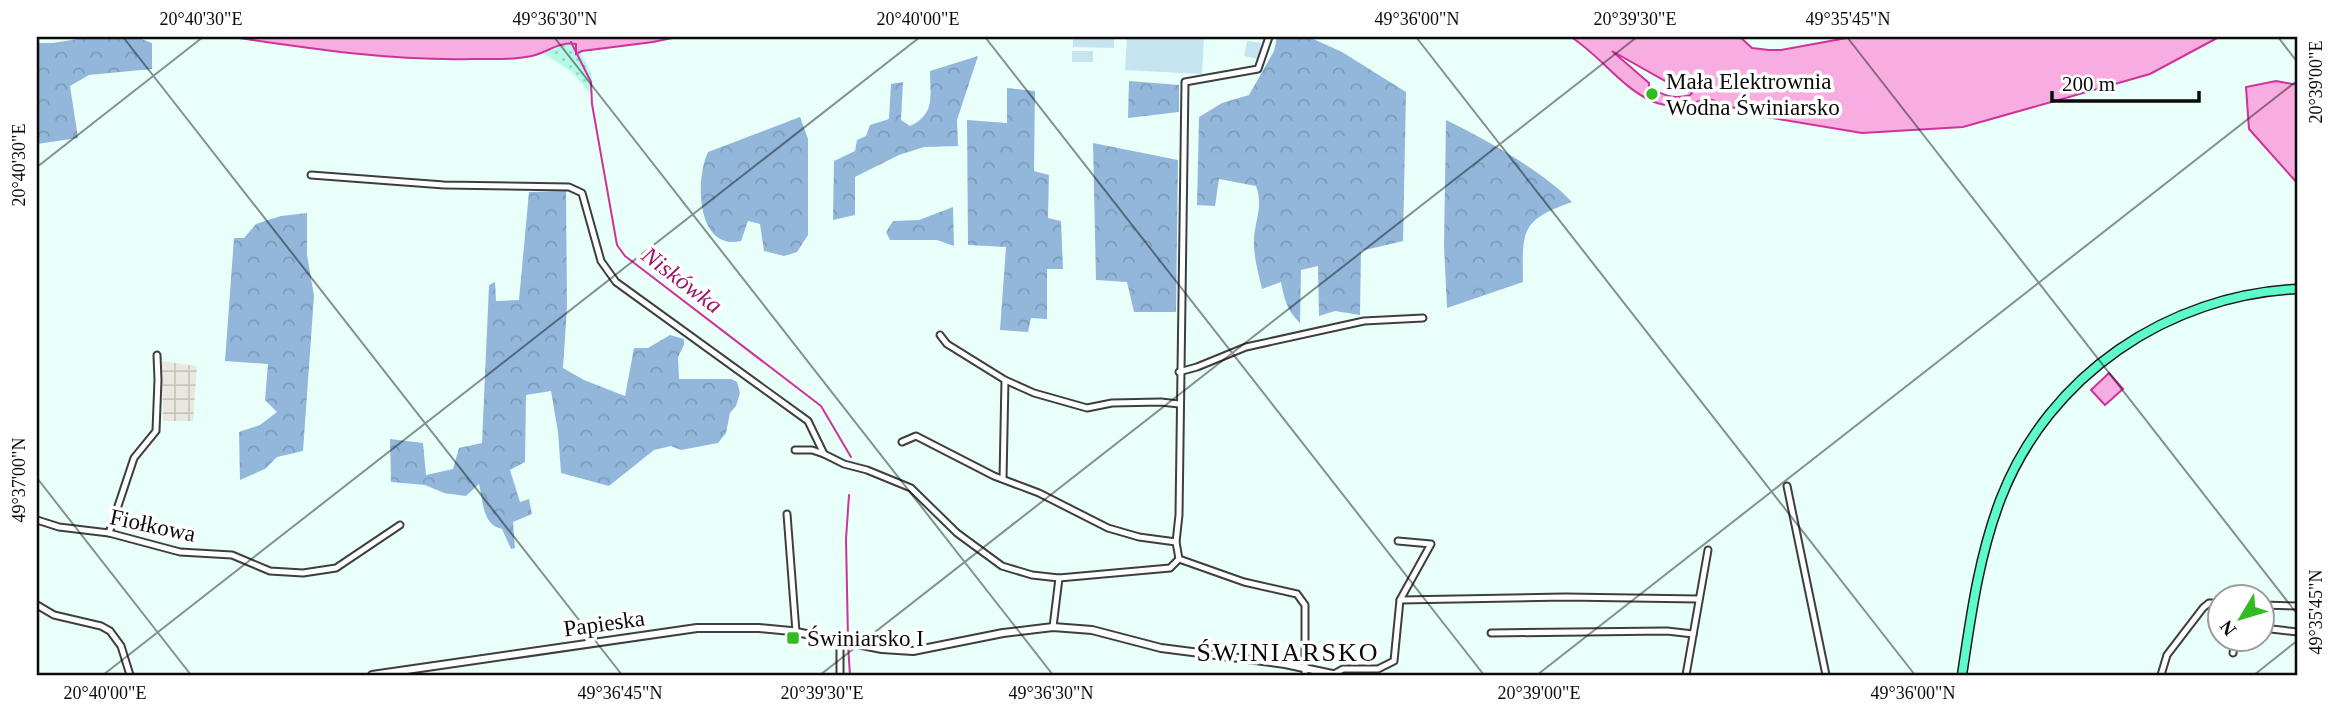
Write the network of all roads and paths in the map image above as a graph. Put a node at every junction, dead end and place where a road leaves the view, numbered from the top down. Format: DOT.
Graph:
graph roads {
  1 [pos="1269,37"];
  2 [pos="311,175"];
  3 [pos="2298,289"];
  4 [pos="1423,318"];
  5 [pos="940,335"];
  6 [pos="157,355"];
  7 [pos="1179,372"];
  8 [pos="1004,380"];
  9 [pos="1179,404"];
  10 [pos="902,442"];
  11 [pos="795,450"];
  12 [pos="824,454"];
  13 [pos="1003,479"];
  14 [pos="1787,486"];
  15 [pos="787,514"];
  16 [pos="37,520"];
  17 [pos="400,525"];
  18 [pos="109,533"];
  19 [pos="1398,541"];
  20 [pos="1176,542"];
  21 [pos="1708,550"];
  22 [pos="1179,559"];
  23 [pos="1059,578"];
  24 [pos="1699,599"];
  25 [pos="1400,600"];
  26 [pos="37,605"];
  27 [pos="2276,605"];
  28 [pos="2206,606"];
  29 [pos="2298,606"];
  30 [pos="1053,627"];
  31 [pos="2276,630"];
  32 [pos="796,632"];
  33 [pos="2298,632"];
  34 [pos="1491,633"];
  35 [pos="1693,634"];
  36 [pos="841,641"];
  37 [pos="1306,671"];
  38 [pos="130,675"];
  39 [pos="372,675"];
  40 [pos="840,675"];
  41 [pos="1336,675"];
  42 [pos="1686,675"];
  43 [pos="1826,675"];
  44 [pos="1962,675"];
  45 [pos="2161,675"];
  1 -- 7 [label="street"];
  2 -- 12 [label="street"];
  3 -- 44 [label="main road"];
  4 -- 7 [label="street"];
  5 -- 8 [label="street"];
  6 -- 18 [label="street"];
  7 -- 9 [label="street"];
  8 -- 9 [label="street"];
  8 -- 13 [label="street"];
  9 -- 20 [label="street"];
  10 -- 13 [label="street"];
  11 -- 12 [label="street"];
  12 -- 23 [label="street"];
  13 -- 20 [label="street"];
  14 -- 43 [label="street"];
  15 -- 32 [label="street"];
  16 -- 18 [label="street, Fiołkowa"];
  17 -- 18 [label="street, Fiołkowa"];
  19 -- 25 [label="street"];
  20 -- 22 [label="street"];
  21 -- 24 [label="street"];
  22 -- 23 [label="street"];
  22 -- 37 [label="street"];
  23 -- 30 [label="street"];
  24 -- 25 [label="street"];
  24 -- 35 [label="street"];
  25 -- 41 [label="street"];
  26 -- 38 [label="street"];
  27 -- 29 [label="street"];
  28 -- 45 [label="street"];
  30 -- 36 [label="street, Papieska"];
  30 -- 37 [label="street, Papieska"];
  31 -- 33 [label="street"];
  32 -- 36 [label="street, Papieska"];
  32 -- 39 [label="street, Papieska"];
  34 -- 35 [label="street"];
  35 -- 42 [label="street"];
  36 -- 40 [label="street"];
  37 -- 41 [label="street, Papieska"];
}
